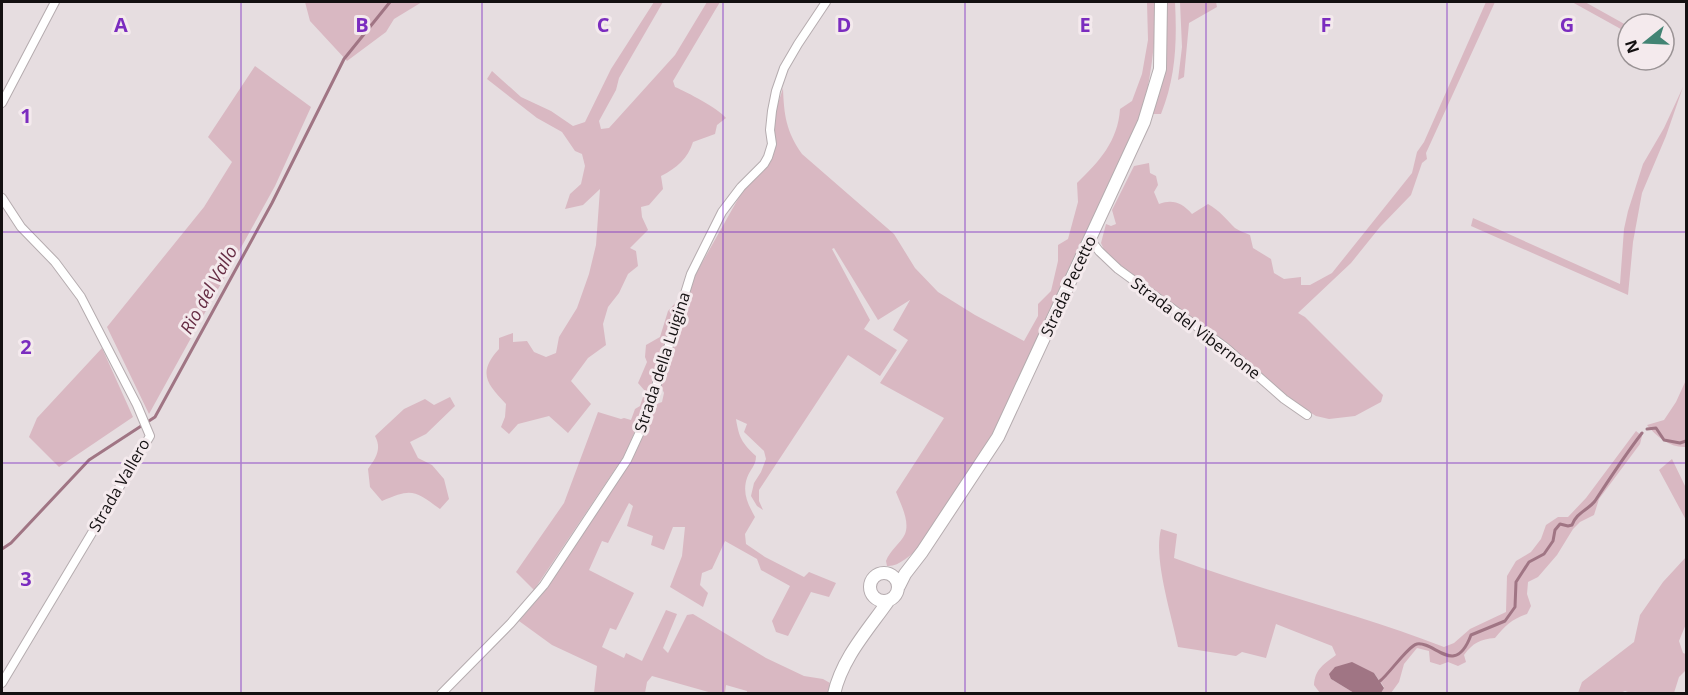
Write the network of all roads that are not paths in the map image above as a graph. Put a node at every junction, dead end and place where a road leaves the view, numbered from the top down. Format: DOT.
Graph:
graph roads {
  1 [pos="55,2"];
  2 [pos="826,2"];
  3 [pos="1161,2"];
  4 [pos="2,103"];
  5 [pos="2,198"];
  6 [pos="1089,238"];
  7 [pos="1307,415"];
  8 [pos="922,552"];
  9 [pos="888,573"];
  10 [pos="899,586"];
  11 [pos="873,595"];
  12 [pos="889,600"];
  13 [pos="867,631"];
  14 [pos="2,683"];
  15 [pos="441,693"];
  16 [pos="834,693"];
  1 -- 4 [label="street"];
  2 -- 15 [label="street, Strada della Luigina"];
  3 -- 6 [label="main road, Strada Pecetto"];
  5 -- 14 [label="street, Strada Vallero"];
  6 -- 7 [label="street, Strada del Vibernone"];
  6 -- 8 [label="main road, Strada Pecetto"];
  8 -- 9 [label="main road, Strada Pecetto"];
  8 -- 10 [label="main road, Strada Pecetto"];
  9 -- 10 [label="main road"];
  9 -- 11 [label="main road, Strada Pecetto"];
  10 -- 12 [label="main road, Strada Pecetto"];
  11 -- 12 [label="main road"];
  11 -- 13 [label="main road, Strada Pecetto"];
  12 -- 13 [label="main road, Strada Pecetto"];
  13 -- 16 [label="main road, Strada Pecetto"];
}
